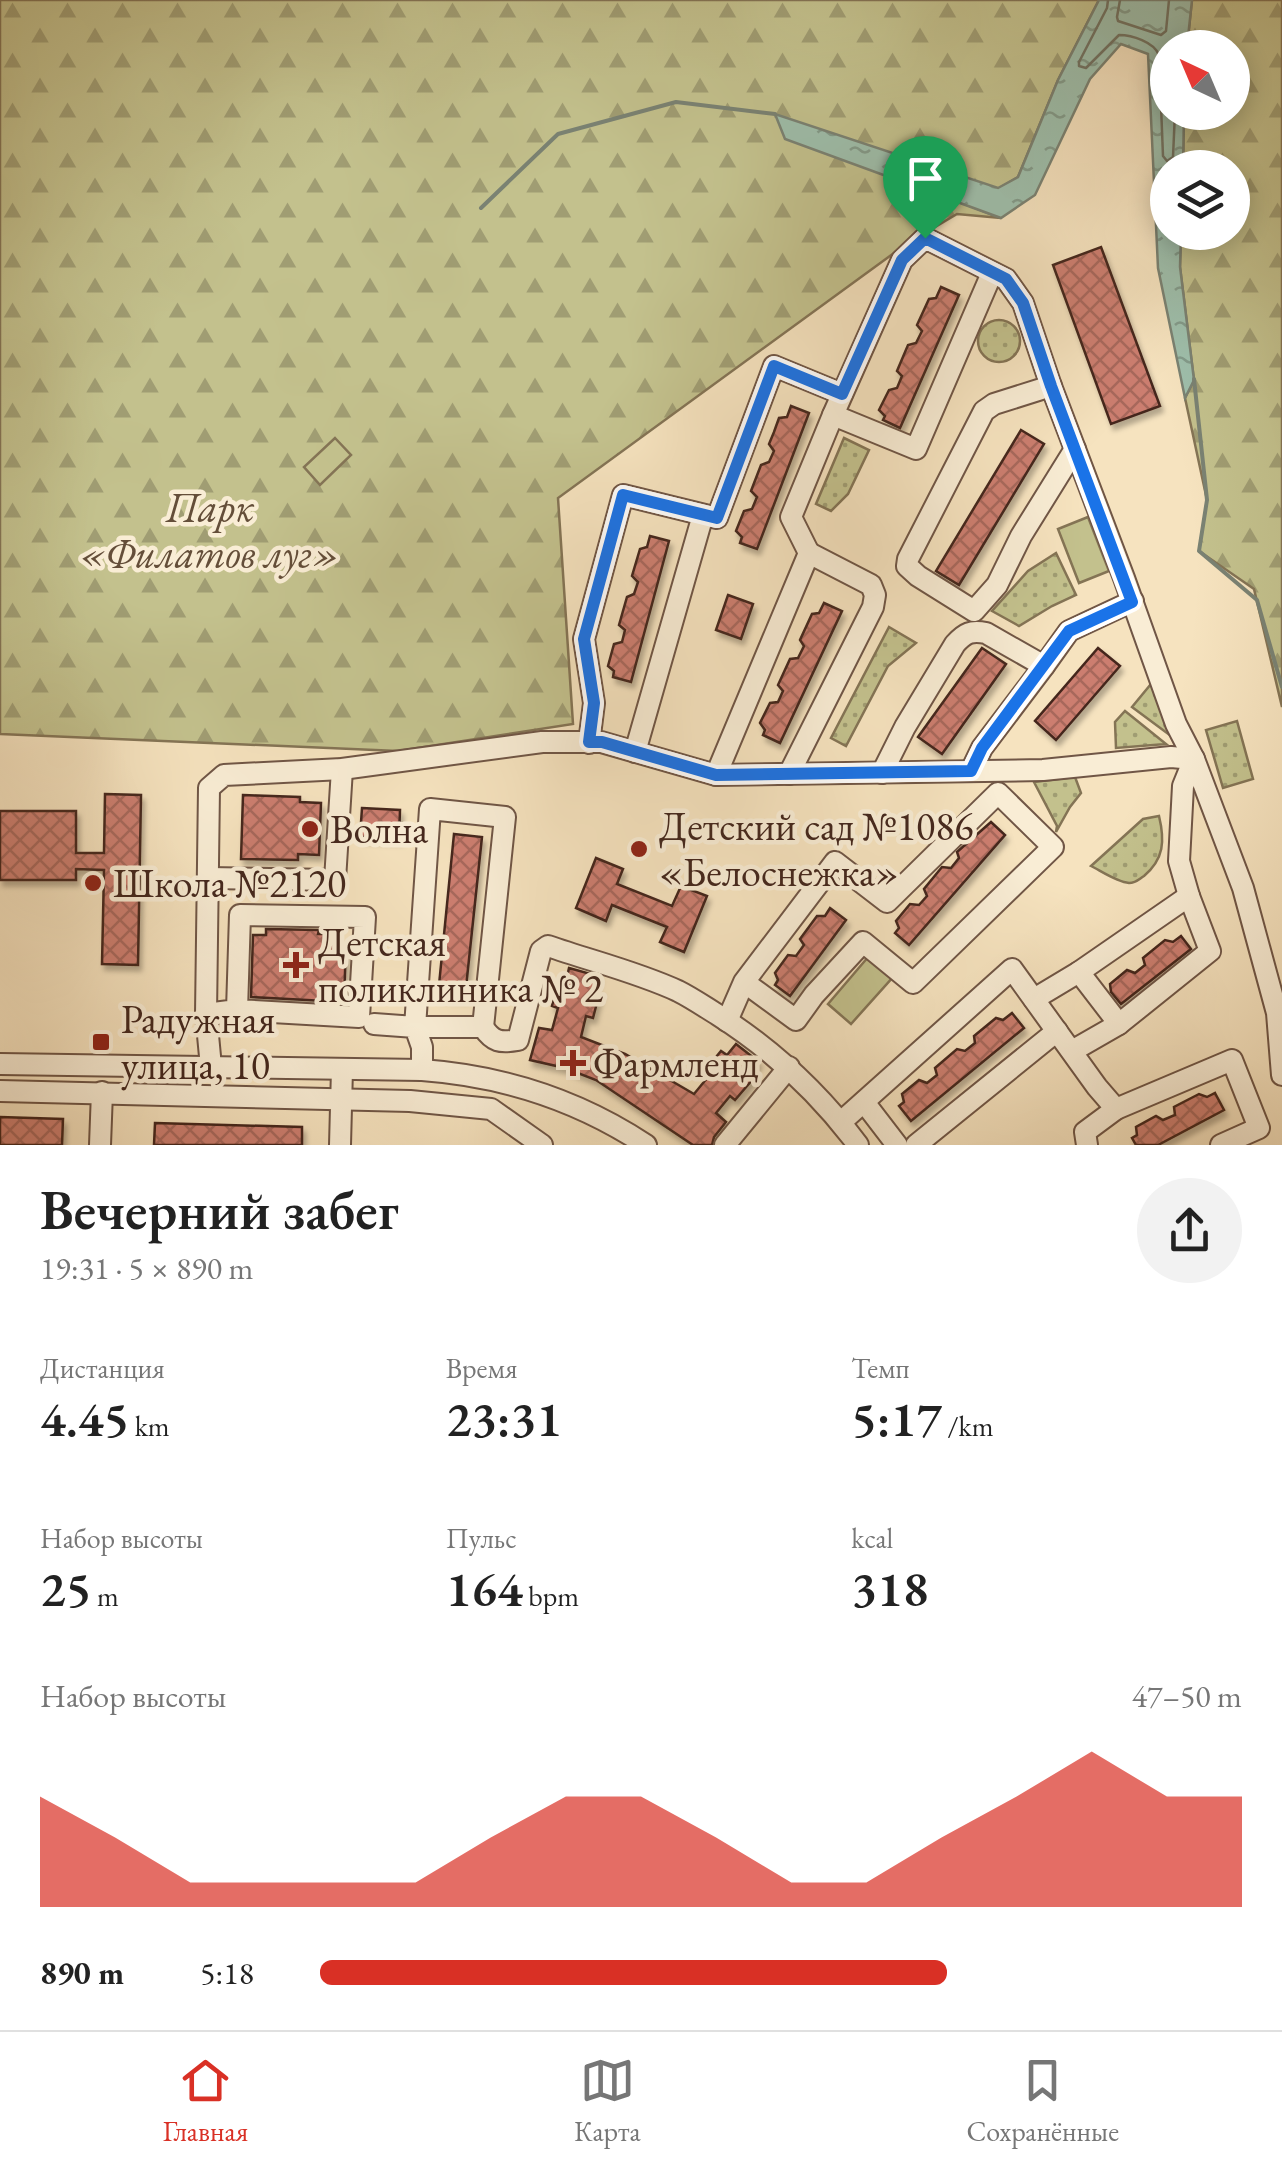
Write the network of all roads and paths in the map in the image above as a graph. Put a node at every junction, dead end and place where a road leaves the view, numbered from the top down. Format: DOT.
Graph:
graph roads {
  1 [pos="992,273"];
  2 [pos="1051,386"];
  3 [pos="842,394"];
  4 [pos="833,415"];
  5 [pos="1075,448"];
  6 [pos="703,515"];
  7 [pos="808,553"];
  8 [pos="1132,602"];
  9 [pos="1044,666"];
  10 [pos="589,742"];
  11 [pos="635,752"];
  12 [pos="1194,759"];
  13 [pos="342,770"];
  14 [pos="971,771"];
  15 [pos="882,773"];
  16 [pos="789,774"];
  17 [pos="716,775"];
  18 [pos="208,878"];
  19 [pos="1188,896"];
  20 [pos="1079,972"];
  21 [pos="744,982"];
  22 [pos="1034,999"];
  23 [pos="237,1010"];
  24 [pos="206,1014"];
  25 [pos="727,1021"];
  26 [pos="374,1024"];
  27 [pos="1119,1024"];
  28 [pos="415,1027"];
  29 [pos="482,1027"];
  30 [pos="1056,1031"];
  31 [pos="1072,1051"];
  32 [pos="0,1064"];
  33 [pos="211,1067"];
  34 [pos="788,1067"];
  35 [pos="342,1069"];
  36 [pos="422,1070"];
  37 [pos="1282,1074"];
  38 [pos="0,1092"];
  39 [pos="102,1092"];
  40 [pos="341,1100"];
  41 [pos="864,1102"];
  42 [pos="1116,1109"];
  43 [pos="840,1122"];
  44 [pos="100,1145"];
  45 [pos="340,1145"];
  46 [pos="542,1145"];
  47 [pos="646,1145"];
  48 [pos="725,1145"];
  49 [pos="858,1145"];
  50 [pos="898,1145"];
  51 [pos="916,1145"];
  52 [pos="1087,1145"];
  53 [pos="1221,1145"];
  1 -- 2 [label="street"];
  1 -- 3 [label="street"];
  1 -- 4 [label="street"];
  2 -- 5 [label="street"];
  2 -- 5 [label="street"];
  3 -- 4 [label="street"];
  3 -- 6 [label="street"];
  4 -- 7 [label="street"];
  5 -- 8 [label="street"];
  6 -- 10 [label="street"];
  6 -- 11 [label="street"];
  7 -- 16 [label="street"];
  7 -- 17 [label="street"];
  8 -- 9 [label="street"];
  8 -- 12 [label="street"];
  9 -- 14 [label="street"];
  9 -- 15 [label="street"];
  10 -- 11 [label="street"];
  10 -- 13 [label="street"];
  11 -- 17 [label="street"];
  12 -- 14 [label="street"];
  12 -- 19 [label="street"];
  12 -- 37 [label="street"];
  13 -- 18 [label="street"];
  13 -- 18 [label="street"];
  14 -- 15 [label="street"];
  15 -- 16 [label="street"];
  16 -- 17 [label="street"];
  18 -- 24 [label="street"];
  19 -- 20 [label="street"];
  19 -- 27 [label="street"];
  20 -- 22 [label="street"];
  20 -- 27 [label="street"];
  21 -- 21 [label="street"];
  21 -- 25 [label="street"];
  22 -- 30 [label="street"];
  22 -- 41 [label="street"];
  23 -- 23 [label="street"];
  23 -- 24 [label="street"];
  24 -- 33 [label="street"];
  25 -- 29 [label="street"];
  25 -- 34 [label="street"];
  26 -- 28 [label="street"];
  27 -- 31 [label="street"];
  28 -- 29 [label="street"];
  28 -- 29 [label="street"];
  28 -- 36 [label="street"];
  30 -- 31 [label="street"];
  30 -- 51 [label="street"];
  31 -- 42 [label="street"];
  32 -- 33 [label="street"];
  33 -- 35 [label="street"];
  34 -- 43 [label="street"];
  34 -- 48 [label="street"];
  35 -- 36 [label="street"];
  35 -- 40 [label="street"];
  36 -- 47 [label="street"];
  38 -- 39 [label="street"];
  39 -- 40 [label="street"];
  39 -- 44 [label="street"];
  40 -- 45 [label="street"];
  40 -- 46 [label="street"];
  41 -- 43 [label="street"];
  41 -- 50 [label="street"];
  42 -- 52 [label="street"];
  42 -- 53 [label="street"];
  43 -- 49 [label="street"];
}
